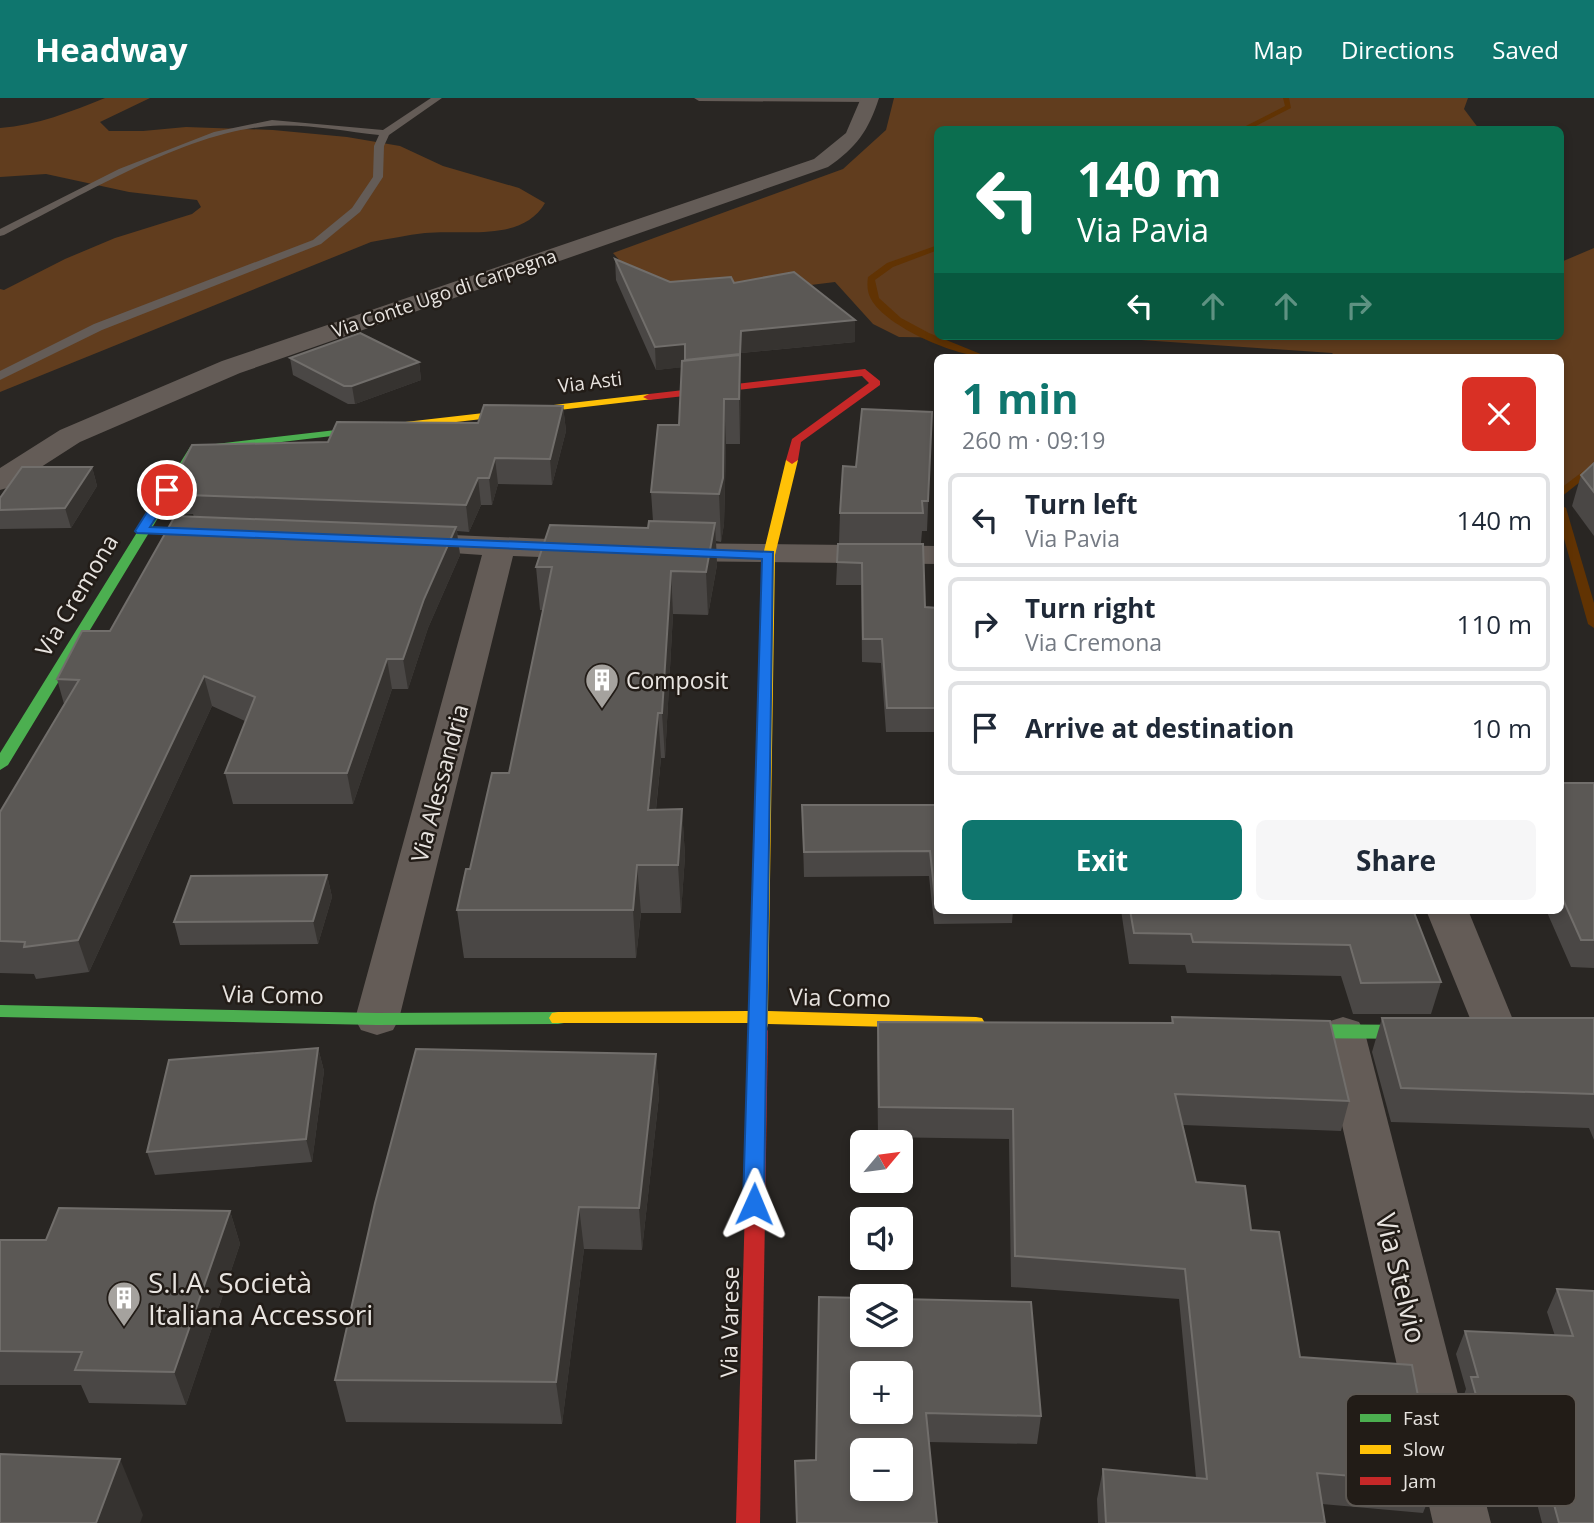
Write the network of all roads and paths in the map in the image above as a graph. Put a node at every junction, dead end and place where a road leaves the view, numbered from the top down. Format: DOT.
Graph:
graph roads {
  1 [pos="437,98"];
  2 [pos="699,98"];
  3 [pos="870,99"];
  4 [pos="385,133"];
  5 [pos="0,233"];
  6 [pos="866,372"];
  7 [pos="0,376"];
  8 [pos="194,449"];
  9 [pos="0,481"];
  10 [pos="141,531"];
  11 [pos="183,533"];
  12 [pos="376,541"];
  13 [pos="500,547"];
  14 [pos="769,555"];
  15 [pos="934,555"];
  16 [pos="0,765"];
  17 [pos="1449,914"];
  18 [pos="0,1011"];
  19 [pos="757,1017"];
  20 [pos="377,1019"];
  21 [pos="994,1024"];
  22 [pos="1259,1031"];
  23 [pos="1454,1032"];
  24 [pos="1496,1032"];
  25 [pos="1343,1033"];
  26 [pos="1431,1394"];
  27 [pos="748,1523"];
  1 -- 4 [label="lane"];
  2 -- 3 [label="lane"];
  3 -- 9 [label="street, Via Conte Ugo di Carpegna"];
  4 -- 5 [label="lane"];
  4 -- 7 [label="lane"];
  6 -- 8 [label="street, Via Asti"];
  6 -- 14 [label="street, Via Varese"];
  8 -- 10 [label="street, Via Cremona"];
  10 -- 11 [label="street"];
  10 -- 16 [label="street, Via Cremona"];
  12 -- 13 [label="street"];
  13 -- 14 [label="street"];
  13 -- 20 [label="street, Via Alessandria"];
  14 -- 15 [label="street"];
  14 -- 19 [label="street, Via Varese"];
  17 -- 24 [label="street"];
  18 -- 20 [label="street, Via Como"];
  19 -- 20 [label="street, Via Como"];
  19 -- 21 [label="street, Via Como"];
  19 -- 27 [label="street, Via Varese"];
  22 -- 25 [label="street"];
  23 -- 25 [label="street"];
  25 -- 26 [label="street, Via Stelvio"];
}
